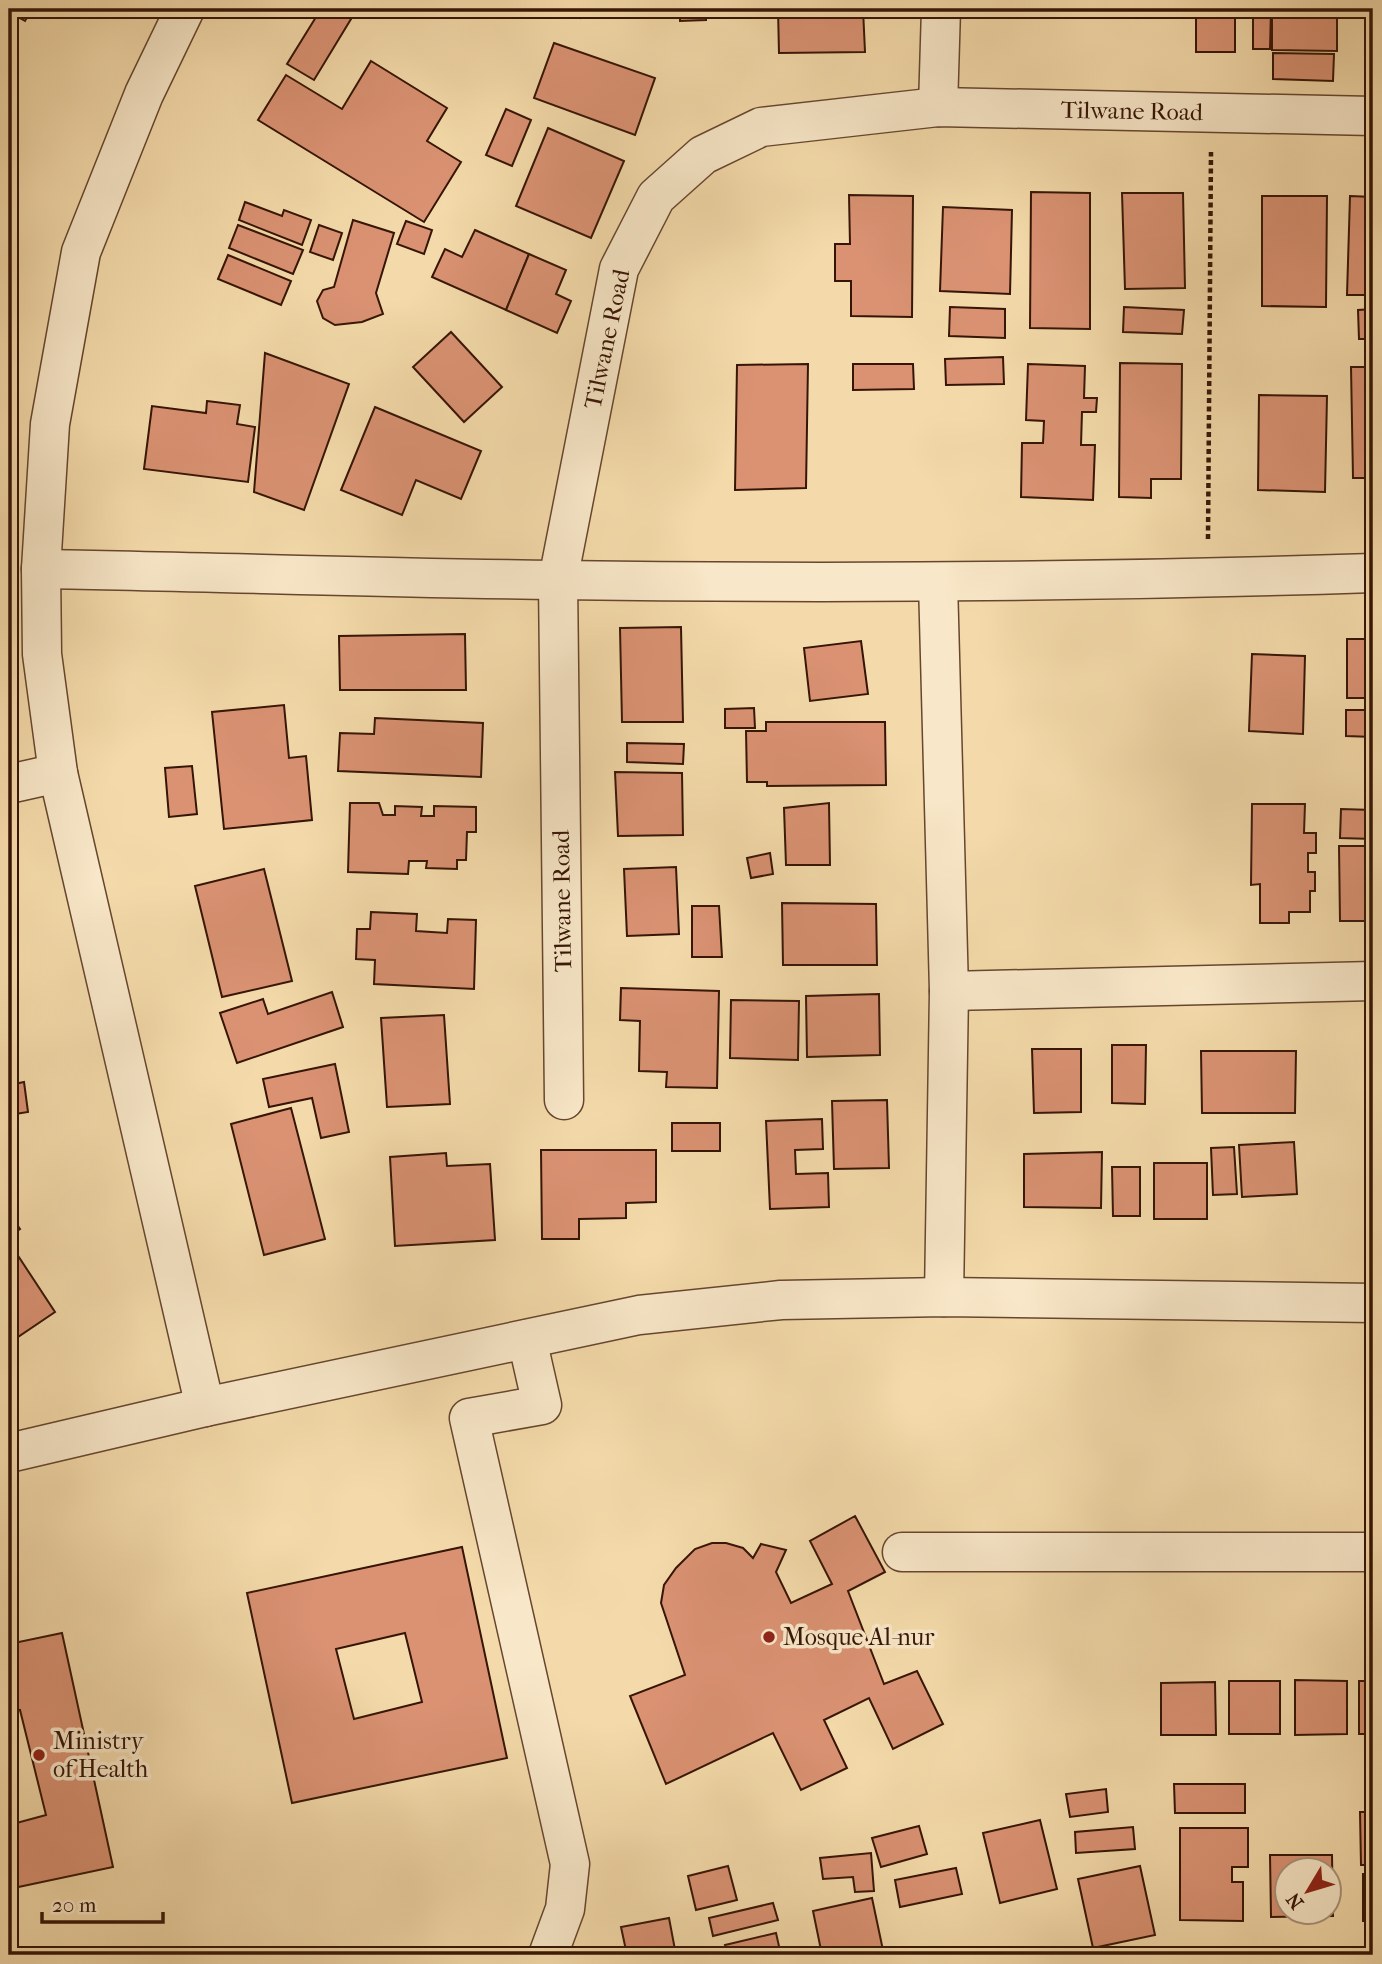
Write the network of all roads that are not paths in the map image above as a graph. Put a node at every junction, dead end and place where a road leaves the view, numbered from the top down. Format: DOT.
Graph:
graph roads {
  1 [pos="185,9"];
  2 [pos="941,9"];
  3 [pos="938,107"];
  4 [pos="1373,116"];
  5 [pos="41,569"];
  6 [pos="1373,573"];
  7 [pos="558,580"];
  8 [pos="938,582"];
  9 [pos="58,773"];
  10 [pos="9,784"];
  11 [pos="1373,981"];
  12 [pos="949,991"];
  13 [pos="564,1100"];
  14 [pos="944,1297"];
  15 [pos="1373,1303"];
  16 [pos="527,1339"];
  17 [pos="205,1407"];
  18 [pos="9,1453"];
  19 [pos="902,1552"];
  20 [pos="1373,1552"];
  21 [pos="548,1955"];
  1 -- 5 [label="street"];
  2 -- 3 [label="street"];
  3 -- 4 [label="street, Tilwane Road"];
  3 -- 7 [label="street, Tilwane Road"];
  5 -- 7 [label="street"];
  5 -- 9 [label="street"];
  6 -- 8 [label="street"];
  7 -- 8 [label="street"];
  7 -- 13 [label="street, Tilwane Road"];
  8 -- 12 [label="street"];
  9 -- 10 [label="street"];
  9 -- 17 [label="street"];
  11 -- 12 [label="street"];
  12 -- 14 [label="street"];
  14 -- 15 [label="street"];
  14 -- 16 [label="street"];
  16 -- 17 [label="street"];
  16 -- 21 [label="street"];
  17 -- 18 [label="street"];
  19 -- 20 [label="street"];
}
